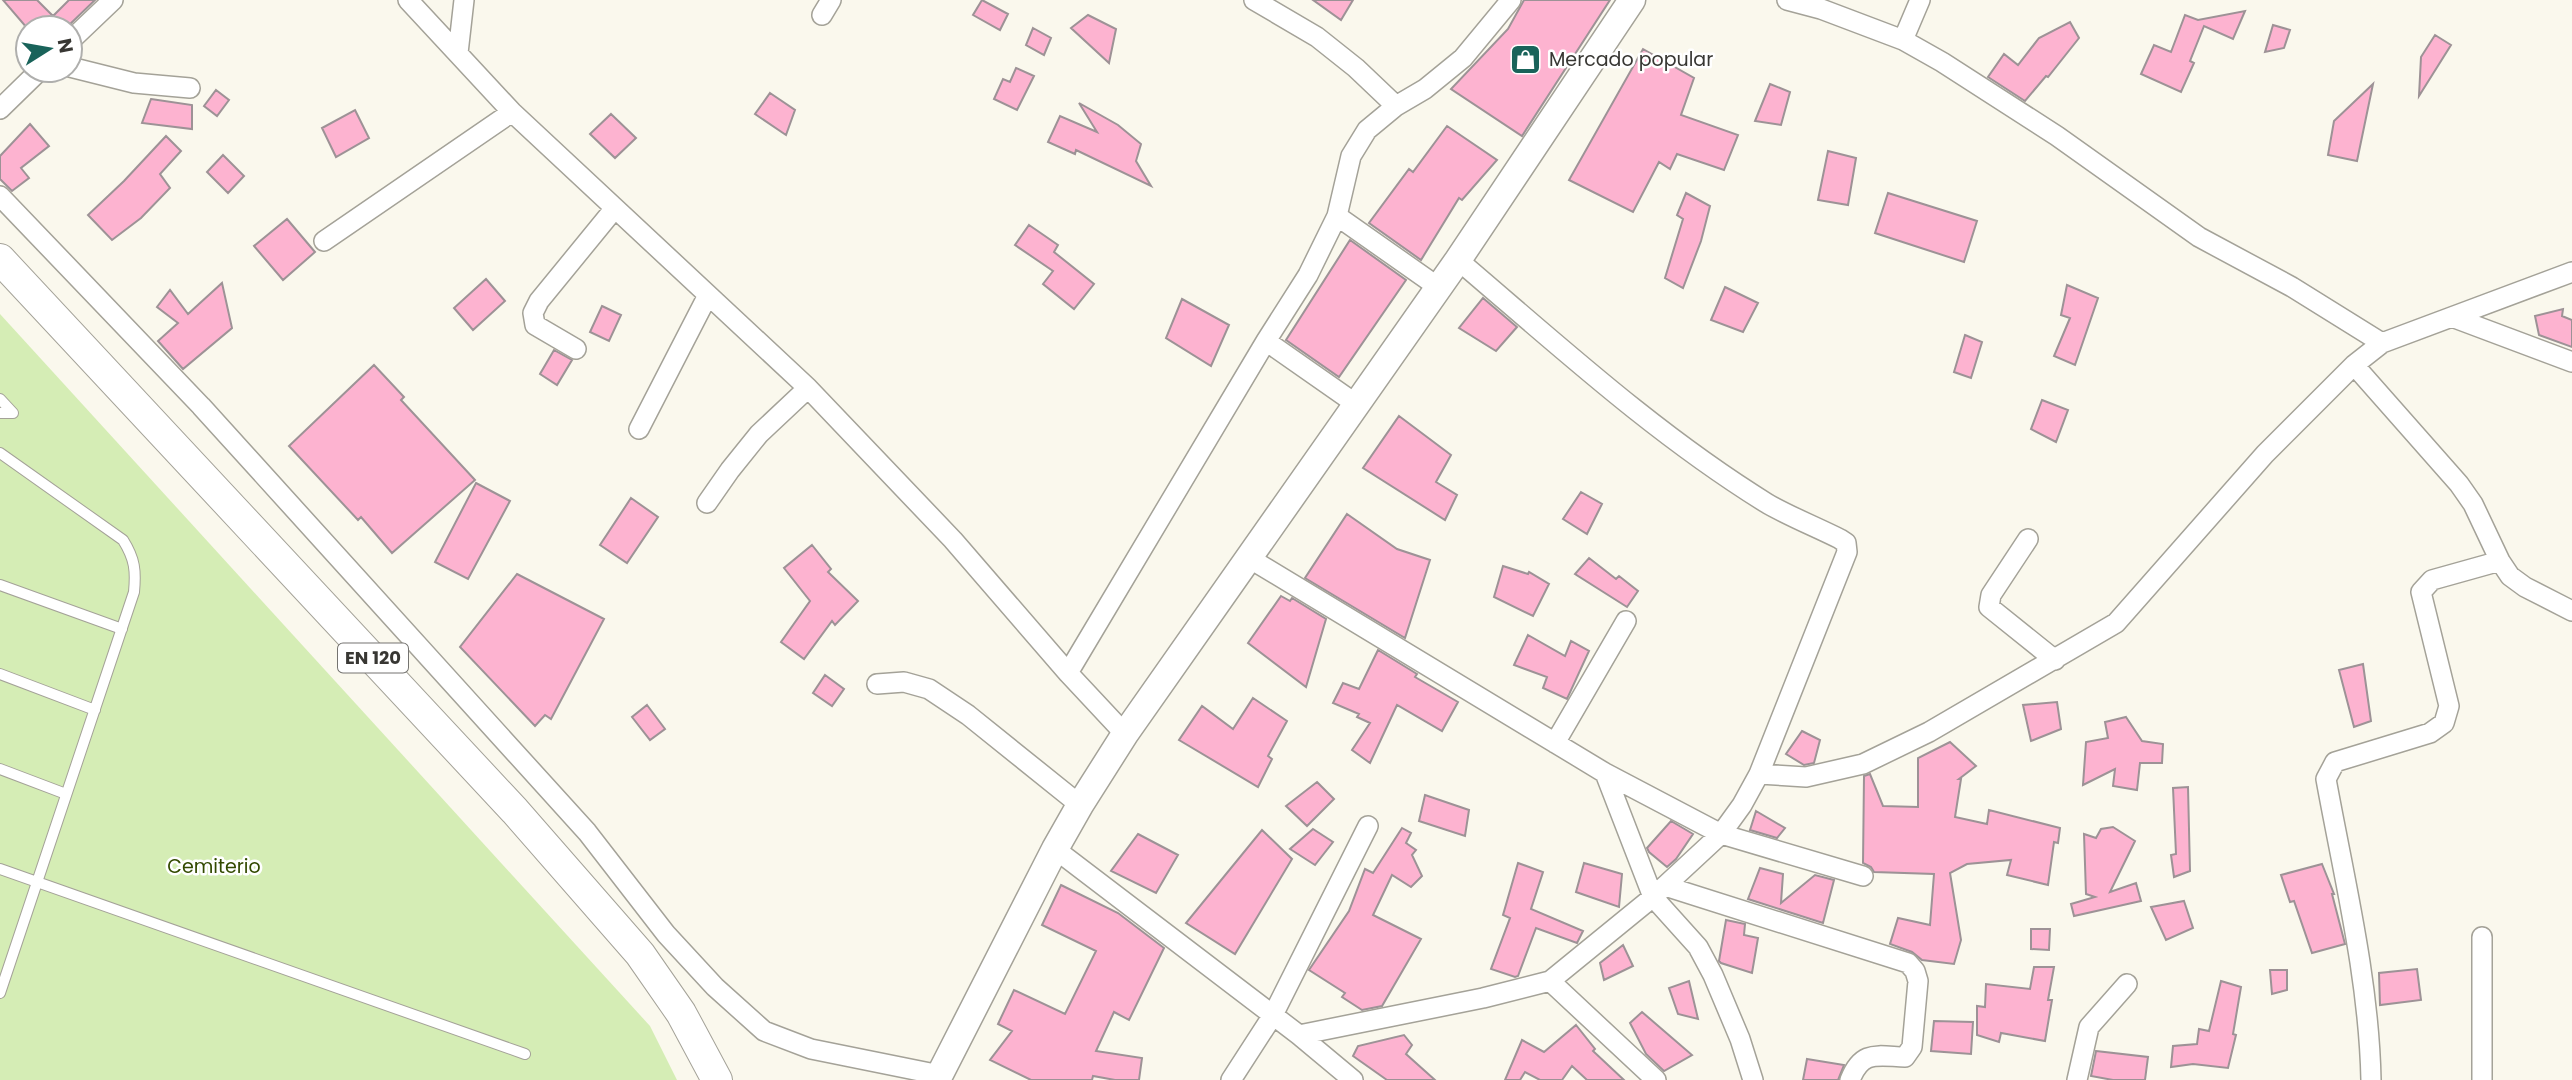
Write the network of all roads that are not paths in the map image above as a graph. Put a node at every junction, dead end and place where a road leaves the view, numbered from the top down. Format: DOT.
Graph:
graph roads {
  1 [pos="113,0"];
  2 [pos="408,0"];
  3 [pos="464,0"];
  4 [pos="1254,0"];
  5 [pos="1511,0"];
  6 [pos="1632,0"];
  7 [pos="1787,0"];
  8 [pos="1920,0"];
  9 [pos="1822,4"];
  10 [pos="84,28"];
  11 [pos="1903,40"];
  12 [pos="457,53"];
  13 [pos="84,70"];
  14 [pos="26,84"];
  15 [pos="190,88"];
  16 [pos="1396,106"];
  17 [pos="0,109"];
  18 [pos="512,112"];
  19 [pos="0,197"];
  20 [pos="615,208"];
  21 [pos="1337,216"];
  22 [pos="324,242"];
  23 [pos="0,259"];
  24 [pos="1458,260"];
  25 [pos="2572,272"];
  26 [pos="1438,287"];
  27 [pos="708,295"];
  28 [pos="2452,317"];
  29 [pos="1266,341"];
  30 [pos="2382,343"];
  31 [pos="576,349"];
  32 [pos="2572,362"];
  33 [pos="2354,365"];
  34 [pos="808,388"];
  35 [pos="0,399"];
  36 [pos="1356,404"];
  37 [pos="0,413"];
  38 [pos="639,429"];
  39 [pos="0,453"];
  40 [pos="707,503"];
  41 [pos="2028,538"];
  42 [pos="1249,558"];
  43 [pos="2500,561"];
  44 [pos="0,585"];
  45 [pos="2572,611"];
  46 [pos="1626,621"];
  47 [pos="122,629"];
  48 [pos="2055,660"];
  49 [pos="1068,673"];
  50 [pos="0,674"];
  51 [pos="877,684"];
  52 [pos="95,710"];
  53 [pos="1125,734"];
  54 [pos="1555,743"];
  55 [pos="0,769"];
  56 [pos="1605,773"];
  57 [pos="1759,774"];
  58 [pos="66,794"];
  59 [pos="1080,806"];
  60 [pos="1368,827"];
  61 [pos="1721,834"];
  62 [pos="1055,849"];
  63 [pos="0,869"];
  64 [pos="1863,876"];
  65 [pos="37,882"];
  66 [pos="1659,892"];
  67 [pos="2482,937"];
  68 [pos="2,977"];
  69 [pos="1550,981"];
  70 [pos="2127,984"];
  71 [pos="0,992"];
  72 [pos="1273,1015"];
  73 [pos="1299,1035"];
  74 [pos="525,1054"];
  75 [pos="939,1077"];
  76 [pos="715,1078"];
  77 [pos="1231,1080"];
  78 [pos="1353,1080"];
  79 [pos="1656,1080"];
  80 [pos="1753,1080"];
  81 [pos="1850,1080"];
  82 [pos="2077,1080"];
  83 [pos="2371,1080"];
  84 [pos="2482,1080"];
  1 -- 10 [label="street"];
  2 -- 12 [label="street"];
  3 -- 12 [label="street"];
  4 -- 16 [label="street"];
  5 -- 16 [label="street"];
  6 -- 24 [label="street"];
  7 -- 9 [label="street"];
  8 -- 11 [label="street"];
  9 -- 11 [label="street"];
  11 -- 30 [label="street"];
  12 -- 18 [label="street"];
  13 -- 15 [label="street"];
  14 -- 17 [label="street"];
  16 -- 21 [label="street"];
  18 -- 20 [label="street"];
  18 -- 22 [label="street"];
  19 -- 75 [label="street"];
  20 -- 27 [label="street"];
  20 -- 31 [label="street"];
  21 -- 26 [label="street"];
  21 -- 29 [label="street"];
  23 -- 76 [label="main road, EN 120"];
  24 -- 26 [label="street"];
  24 -- 57 [label="street"];
  25 -- 28 [label="street"];
  26 -- 36 [label="street"];
  27 -- 34 [label="street"];
  27 -- 38 [label="street"];
  28 -- 30 [label="street"];
  28 -- 32 [label="street"];
  29 -- 36 [label="street"];
  29 -- 49 [label="street"];
  30 -- 33 [label="street"];
  33 -- 43 [label="street"];
  33 -- 48 [label="street"];
  34 -- 40 [label="street"];
  34 -- 49 [label="street"];
  35 -- 37 [label="lane"];
  36 -- 42 [label="street"];
  39 -- 47 [label="lane"];
  41 -- 48 [label="street"];
  42 -- 53 [label="street"];
  42 -- 54 [label="street"];
  43 -- 45 [label="street"];
  43 -- 83 [label="street"];
  44 -- 47 [label="lane"];
  46 -- 54 [label="street"];
  47 -- 52 [label="lane"];
  48 -- 57 [label="street"];
  49 -- 53 [label="street"];
  50 -- 52 [label="lane"];
  51 -- 59 [label="street"];
  52 -- 58 [label="lane"];
  53 -- 59 [label="street"];
  54 -- 56 [label="street"];
  55 -- 58 [label="lane"];
  56 -- 61 [label="street"];
  56 -- 66 [label="street"];
  57 -- 61 [label="street"];
  58 -- 65 [label="lane"];
  59 -- 62 [label="street"];
  60 -- 72 [label="street"];
  61 -- 64 [label="street"];
  61 -- 66 [label="street"];
  62 -- 72 [label="street"];
  62 -- 75 [label="street"];
  63 -- 65 [label="lane"];
  65 -- 68 [label="lane"];
  65 -- 74 [label="lane"];
  66 -- 69 [label="street"];
  66 -- 80 [label="street"];
  66 -- 81 [label="street"];
  67 -- 84 [label="street"];
  68 -- 71 [label="lane"];
  69 -- 73 [label="street"];
  69 -- 79 [label="street"];
  70 -- 82 [label="street"];
  72 -- 73 [label="street"];
  72 -- 77 [label="street"];
  73 -- 78 [label="street"];
}
